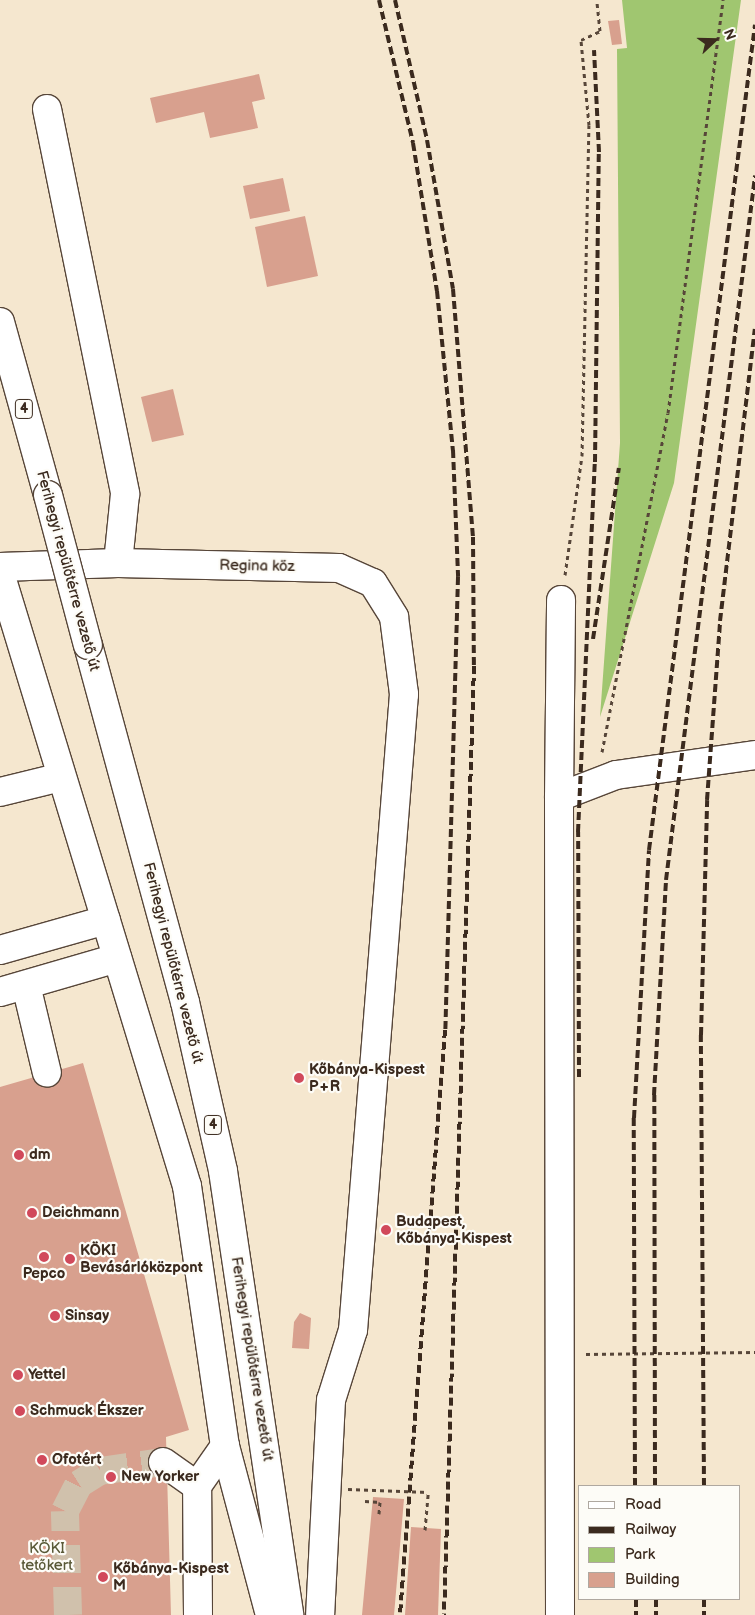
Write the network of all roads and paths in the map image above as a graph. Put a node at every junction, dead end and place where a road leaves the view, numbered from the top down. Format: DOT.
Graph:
graph roads {
  1 [pos="597,0"];
  2 [pos="723,0"];
  3 [pos="47,109"];
  4 [pos="0,322"];
  5 [pos="118,563"];
  6 [pos="0,567"];
  7 [pos="0,573"];
  8 [pos="561,600"];
  9 [pos="755,755"];
  10 [pos="61,776"];
  11 [pos="597,780"];
  12 [pos="0,792"];
  13 [pos="559,797"];
  14 [pos="106,920"];
  15 [pos="0,950"];
  16 [pos="117,958"];
  17 [pos="26,985"];
  18 [pos="0,992"];
  19 [pos="47,1073"];
  20 [pos="755,1352"];
  21 [pos="556,1354"];
  22 [pos="225,1446"];
  23 [pos="163,1462"];
  24 [pos="198,1486"];
  25 [pos="348,1489"];
  26 [pos="365,1501"];
  27 [pos="380,1502"];
  28 [pos="425,1530"];
  29 [pos="198,1615"];
  30 [pos="270,1615"];
  31 [pos="289,1615"];
  32 [pos="320,1615"];
  33 [pos="560,1615"];
  1 -- 8 [label="path"];
  2 -- 11 [label="path"];
  3 -- 5 [label="street"];
  4 -- 31 [label="street, Ferihegyi repülőtérre vezető út / 4, bridge"];
  5 -- 6 [label="street, Regina köz"];
  5 -- 32 [label="street, Regina köz"];
  7 -- 10 [label="street"];
  8 -- 13 [label="street"];
  9 -- 11 [label="street"];
  10 -- 12 [label="street"];
  10 -- 14 [label="street"];
  11 -- 13 [label="street"];
  13 -- 21 [label="street"];
  14 -- 15 [label="street"];
  14 -- 16 [label="street"];
  16 -- 17 [label="street"];
  16 -- 22 [label="street"];
  17 -- 18 [label="street"];
  17 -- 19 [label="street"];
  20 -- 21 [label="path"];
  21 -- 33 [label="street"];
  22 -- 24 [label="street"];
  22 -- 30 [label="street"];
  23 -- 24 [label="street"];
  24 -- 29 [label="street"];
  25 -- 28 [label="path, bridge"];
  26 -- 27 [label="path"];
}
